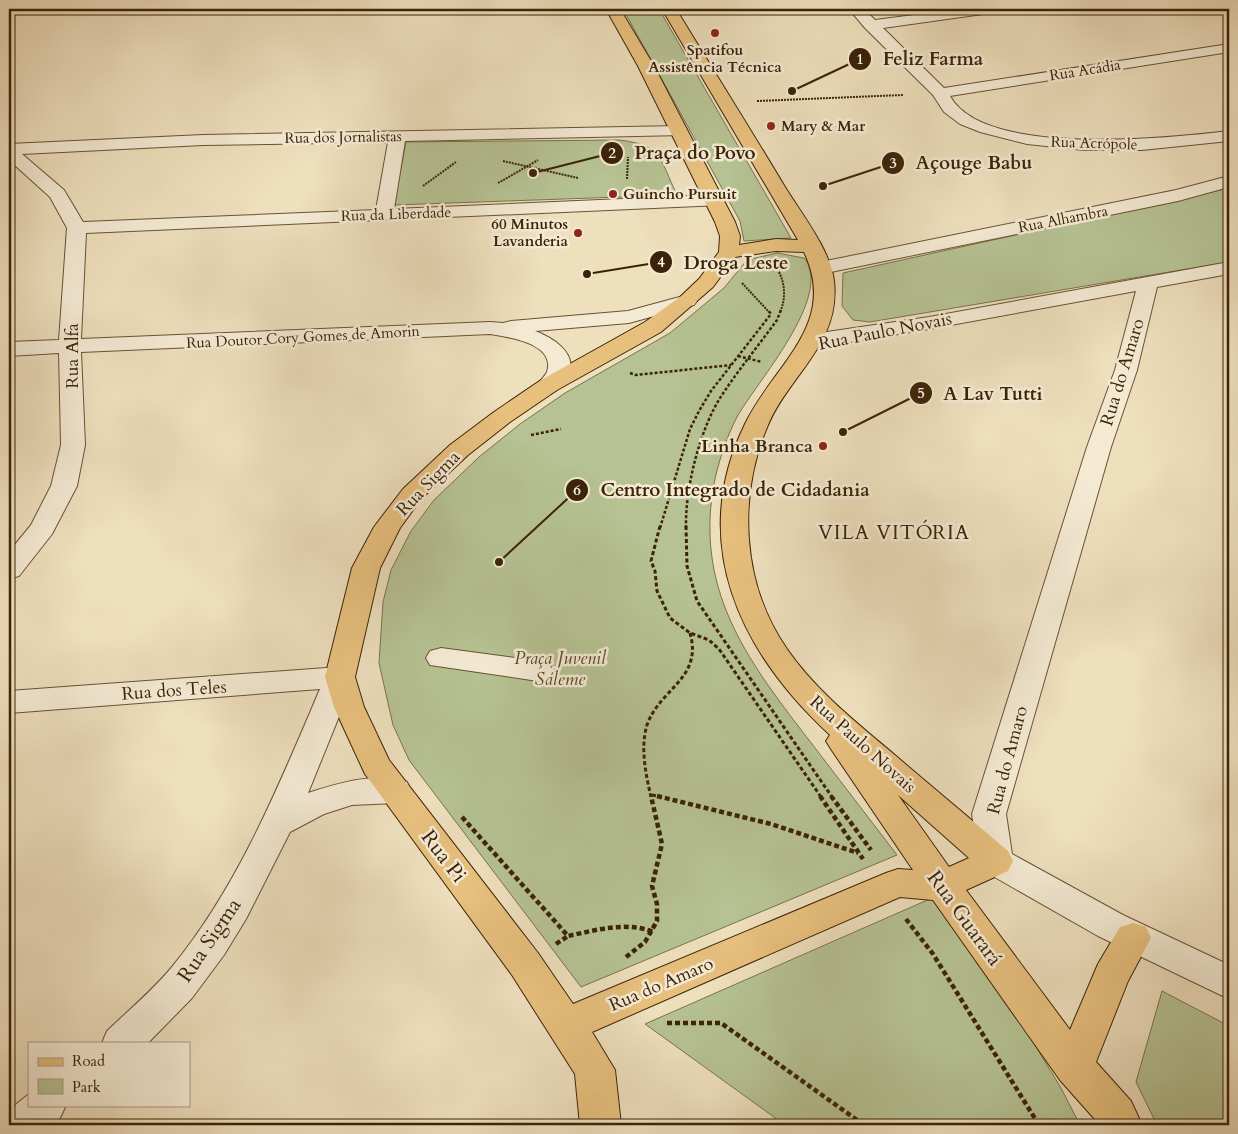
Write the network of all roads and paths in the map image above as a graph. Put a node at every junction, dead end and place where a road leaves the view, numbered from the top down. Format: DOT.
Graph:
graph roads {
  1 [pos="613,9"];
  2 [pos="669,9"];
  3 [pos="856,9"];
  4 [pos="990,9"];
  5 [pos="870,25"];
  6 [pos="1229,48"];
  7 [pos="940,93"];
  8 [pos="724,101"];
  9 [pos="678,131"];
  10 [pos="586,132"];
  11 [pos="628,132"];
  12 [pos="489,134"];
  13 [pos="398,135"];
  14 [pos="1229,136"];
  15 [pos="1173,144"];
  16 [pos="1229,146"];
  17 [pos="9,150"];
  18 [pos="497,160"];
  19 [pos="526,166"];
  20 [pos="582,179"];
  21 [pos="1229,181"];
  22 [pos="714,201"];
  23 [pos="624,206"];
  24 [pos="446,212"];
  25 [pos="384,215"];
  26 [pos="77,228"];
  27 [pos="811,247"];
  28 [pos="729,252"];
  29 [pos="896,252"];
  30 [pos="821,268"];
  31 [pos="1229,268"];
  32 [pos="1148,283"];
  33 [pos="687,301"];
  34 [pos="490,328"];
  35 [pos="813,341"];
  36 [pos="70,347"];
  37 [pos="9,349"];
  38 [pos="597,358"];
  39 [pos="731,365"];
  40 [pos="549,385"];
  41 [pos="9,570"];
  42 [pos="690,633"];
  43 [pos="441,658"];
  44 [pos="538,670"];
  45 [pos="340,677"];
  46 [pos="9,702"];
  47 [pos="816,704"];
  48 [pos="395,791"];
  49 [pos="652,795"];
  50 [pos="457,814"];
  51 [pos="277,824"];
  52 [pos="859,854"];
  53 [pos="996,861"];
  54 [pos="942,886"];
  55 [pos="654,932"];
  56 [pos="1133,938"];
  57 [pos="1229,983"];
  58 [pos="632,996"];
  59 [pos="566,1025"];
  60 [pos="122,1042"];
  61 [pos="1074,1067"];
  62 [pos="45,1106"];
  63 [pos="22,1125"];
  64 [pos="600,1125"];
  65 [pos="864,1125"];
  66 [pos="1122,1125"];
  1 -- 9 [label="main road"];
  2 -- 8 [label="main road"];
  3 -- 5 [label="street, Rua Acrópole"];
  4 -- 5 [label="street"];
  5 -- 7 [label="street, Rua Acrópole"];
  6 -- 7 [label="street, Rua Acádia"];
  7 -- 8 [label="path"];
  7 -- 15 [label="street, Rua Acrópole"];
  8 -- 27 [label="main road"];
  9 -- 11 [label="street, Rua dos Jornalistas"];
  9 -- 22 [label="main road"];
  10 -- 11 [label="street, Rua dos Jornalistas"];
  10 -- 12 [label="street, Rua dos Jornalistas"];
  10 -- 19 [label="path"];
  11 -- 23 [label="path"];
  12 -- 13 [label="street, Rua dos Jornalistas"];
  12 -- 25 [label="path"];
  13 -- 17 [label="street, Rua dos Jornalistas"];
  13 -- 25 [label="street"];
  14 -- 15 [label="street, Rua Acrópole"];
  15 -- 16 [label="street, Rua Acrópole"];
  17 -- 26 [label="street"];
  18 -- 19 [label="path"];
  19 -- 20 [label="path"];
  19 -- 24 [label="path"];
  21 -- 29 [label="street, Rua Alhambra"];
  22 -- 23 [label="street, Rua da Liberdade"];
  22 -- 28 [label="main road"];
  23 -- 24 [label="street, Rua da Liberdade"];
  24 -- 25 [label="street, Rua da Liberdade"];
  25 -- 26 [label="street, Rua da Liberdade"];
  26 -- 36 [label="street, Rua Alfa"];
  27 -- 28 [label="main road"];
  27 -- 29 [label="street, Rua Alhambra"];
  27 -- 30 [label="main road"];
  28 -- 33 [label="main road, Rua Sigma"];
  29 -- 30 [label="street, Rua Alhambra"];
  30 -- 35 [label="main road"];
  31 -- 32 [label="street, Rua Paulo Novais"];
  32 -- 35 [label="street, Rua Paulo Novais"];
  32 -- 53 [label="street, Rua do Amaro"];
  33 -- 34 [label="street"];
  33 -- 38 [label="main road, Rua Sigma"];
  34 -- 36 [label="street, Rua Doutor Cory Gomes de Amorin"];
  34 -- 40 [label="street, Rua Doutor Cory Gomes de Amorin"];
  35 -- 47 [label="main road, Rua Paulo Novais"];
  36 -- 37 [label="street, Rua Doutor Cory Gomes de Amorin"];
  36 -- 41 [label="street, Rua Alfa"];
  38 -- 39 [label="path"];
  38 -- 40 [label="main road, Rua Sigma"];
  40 -- 45 [label="main road, Rua Sigma"];
  42 -- 49 [label="path"];
  43 -- 44 [label="street"];
  45 -- 46 [label="street, Rua dos Teles"];
  45 -- 48 [label="main road, Rua Pi"];
  45 -- 51 [label="street, Rua Sigma"];
  47 -- 53 [label="main road, Rua Paulo Novais"];
  47 -- 54 [label="main road, Rua Guarará"];
  48 -- 51 [label="street"];
  48 -- 59 [label="main road, Rua Pi"];
  49 -- 52 [label="path"];
  49 -- 55 [label="path"];
  50 -- 55 [label="path"];
  51 -- 60 [label="street, Rua Sigma"];
  53 -- 54 [label="main road, Rua do Amaro"];
  53 -- 56 [label="street, Rua Paulo Novais"];
  54 -- 58 [label="main road, Rua do Amaro"];
  54 -- 61 [label="main road, Rua Guarará"];
  55 -- 58 [label="path"];
  56 -- 57 [label="street, Rua Paulo Novais"];
  56 -- 61 [label="main road"];
  58 -- 59 [label="main road, Rua do Amaro"];
  58 -- 65 [label="path"];
  59 -- 64 [label="main road"];
  61 -- 66 [label="main road, Rua Guarará"];
  62 -- 63 [label="street"];
}
